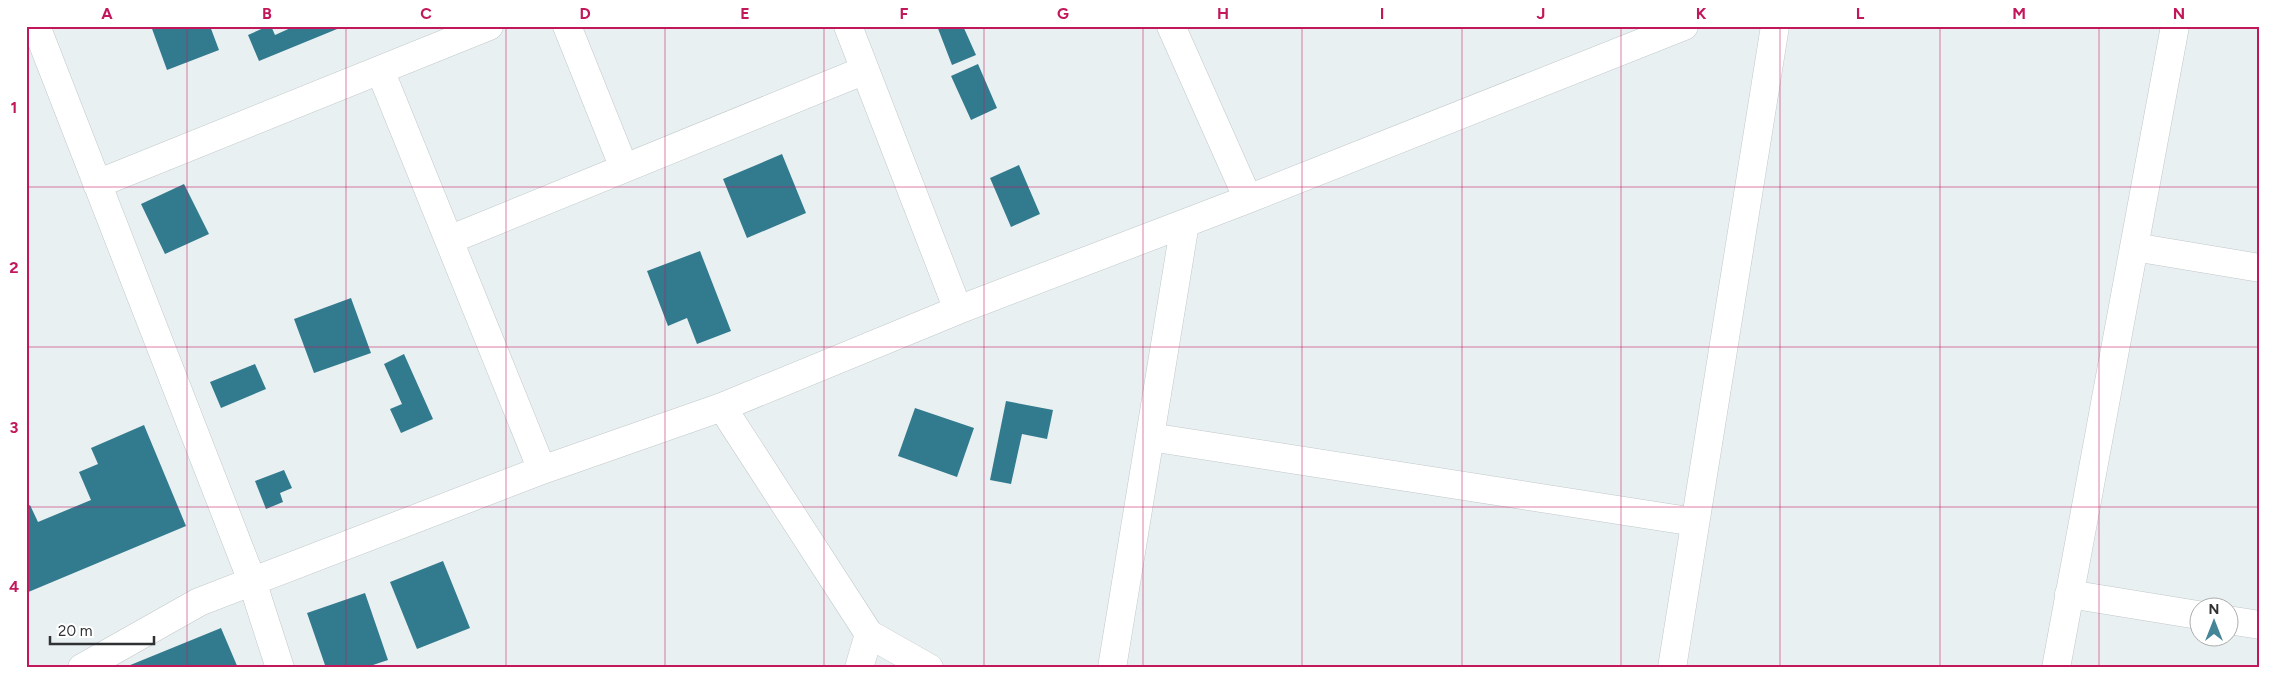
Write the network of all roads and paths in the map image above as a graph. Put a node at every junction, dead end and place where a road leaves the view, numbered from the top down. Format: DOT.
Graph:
graph roads {
  1 [pos="36,26"];
  2 [pos="489,26"];
  3 [pos="568,26"];
  4 [pos="848,26"];
  5 [pos="1170,26"];
  6 [pos="1775,26"];
  7 [pos="2175,26"];
  8 [pos="1672,28"];
  9 [pos="380,70"];
  10 [pos="865,70"];
  11 [pos="624,168"];
  12 [pos="97,184"];
  13 [pos="1248,199"];
  14 [pos="1185,223"];
  15 [pos="449,240"];
  16 [pos="2134,247"];
  17 [pos="2260,268"];
  18 [pos="958,310"];
  19 [pos="722,407"];
  20 [pos="1150,437"];
  21 [pos="542,470"];
  22 [pos="1695,522"];
  23 [pos="252,581"];
  24 [pos="2070,594"];
  25 [pos="2188,613"];
  26 [pos="2238,622"];
  27 [pos="2260,625"];
  28 [pos="869,634"];
  29 [pos="82,668"];
  30 [pos="280,668"];
  31 [pos="859,668"];
  32 [pos="929,668"];
  33 [pos="1112,668"];
  34 [pos="1672,668"];
  35 [pos="2056,668"];
  1 -- 12 [label="street"];
  2 -- 9 [label="street"];
  3 -- 11 [label="street"];
  4 -- 10 [label="street"];
  5 -- 13 [label="street"];
  6 -- 22 [label="street"];
  7 -- 16 [label="street"];
  8 -- 13 [label="street"];
  9 -- 12 [label="street"];
  9 -- 15 [label="street"];
  10 -- 11 [label="street"];
  10 -- 18 [label="street"];
  11 -- 15 [label="street"];
  12 -- 23 [label="street"];
  13 -- 14 [label="street"];
  14 -- 18 [label="street"];
  14 -- 20 [label="street"];
  15 -- 21 [label="street"];
  16 -- 17 [label="street"];
  16 -- 24 [label="street"];
  18 -- 19 [label="street"];
  19 -- 21 [label="street"];
  19 -- 28 [label="street"];
  20 -- 22 [label="street"];
  20 -- 33 [label="street"];
  21 -- 23 [label="street"];
  22 -- 34 [label="street"];
  23 -- 29 [label="street"];
  23 -- 30 [label="street"];
  24 -- 25 [label="street"];
  24 -- 35 [label="street"];
  26 -- 27 [label="street"];
  28 -- 31 [label="street"];
  28 -- 32 [label="street"];
}
